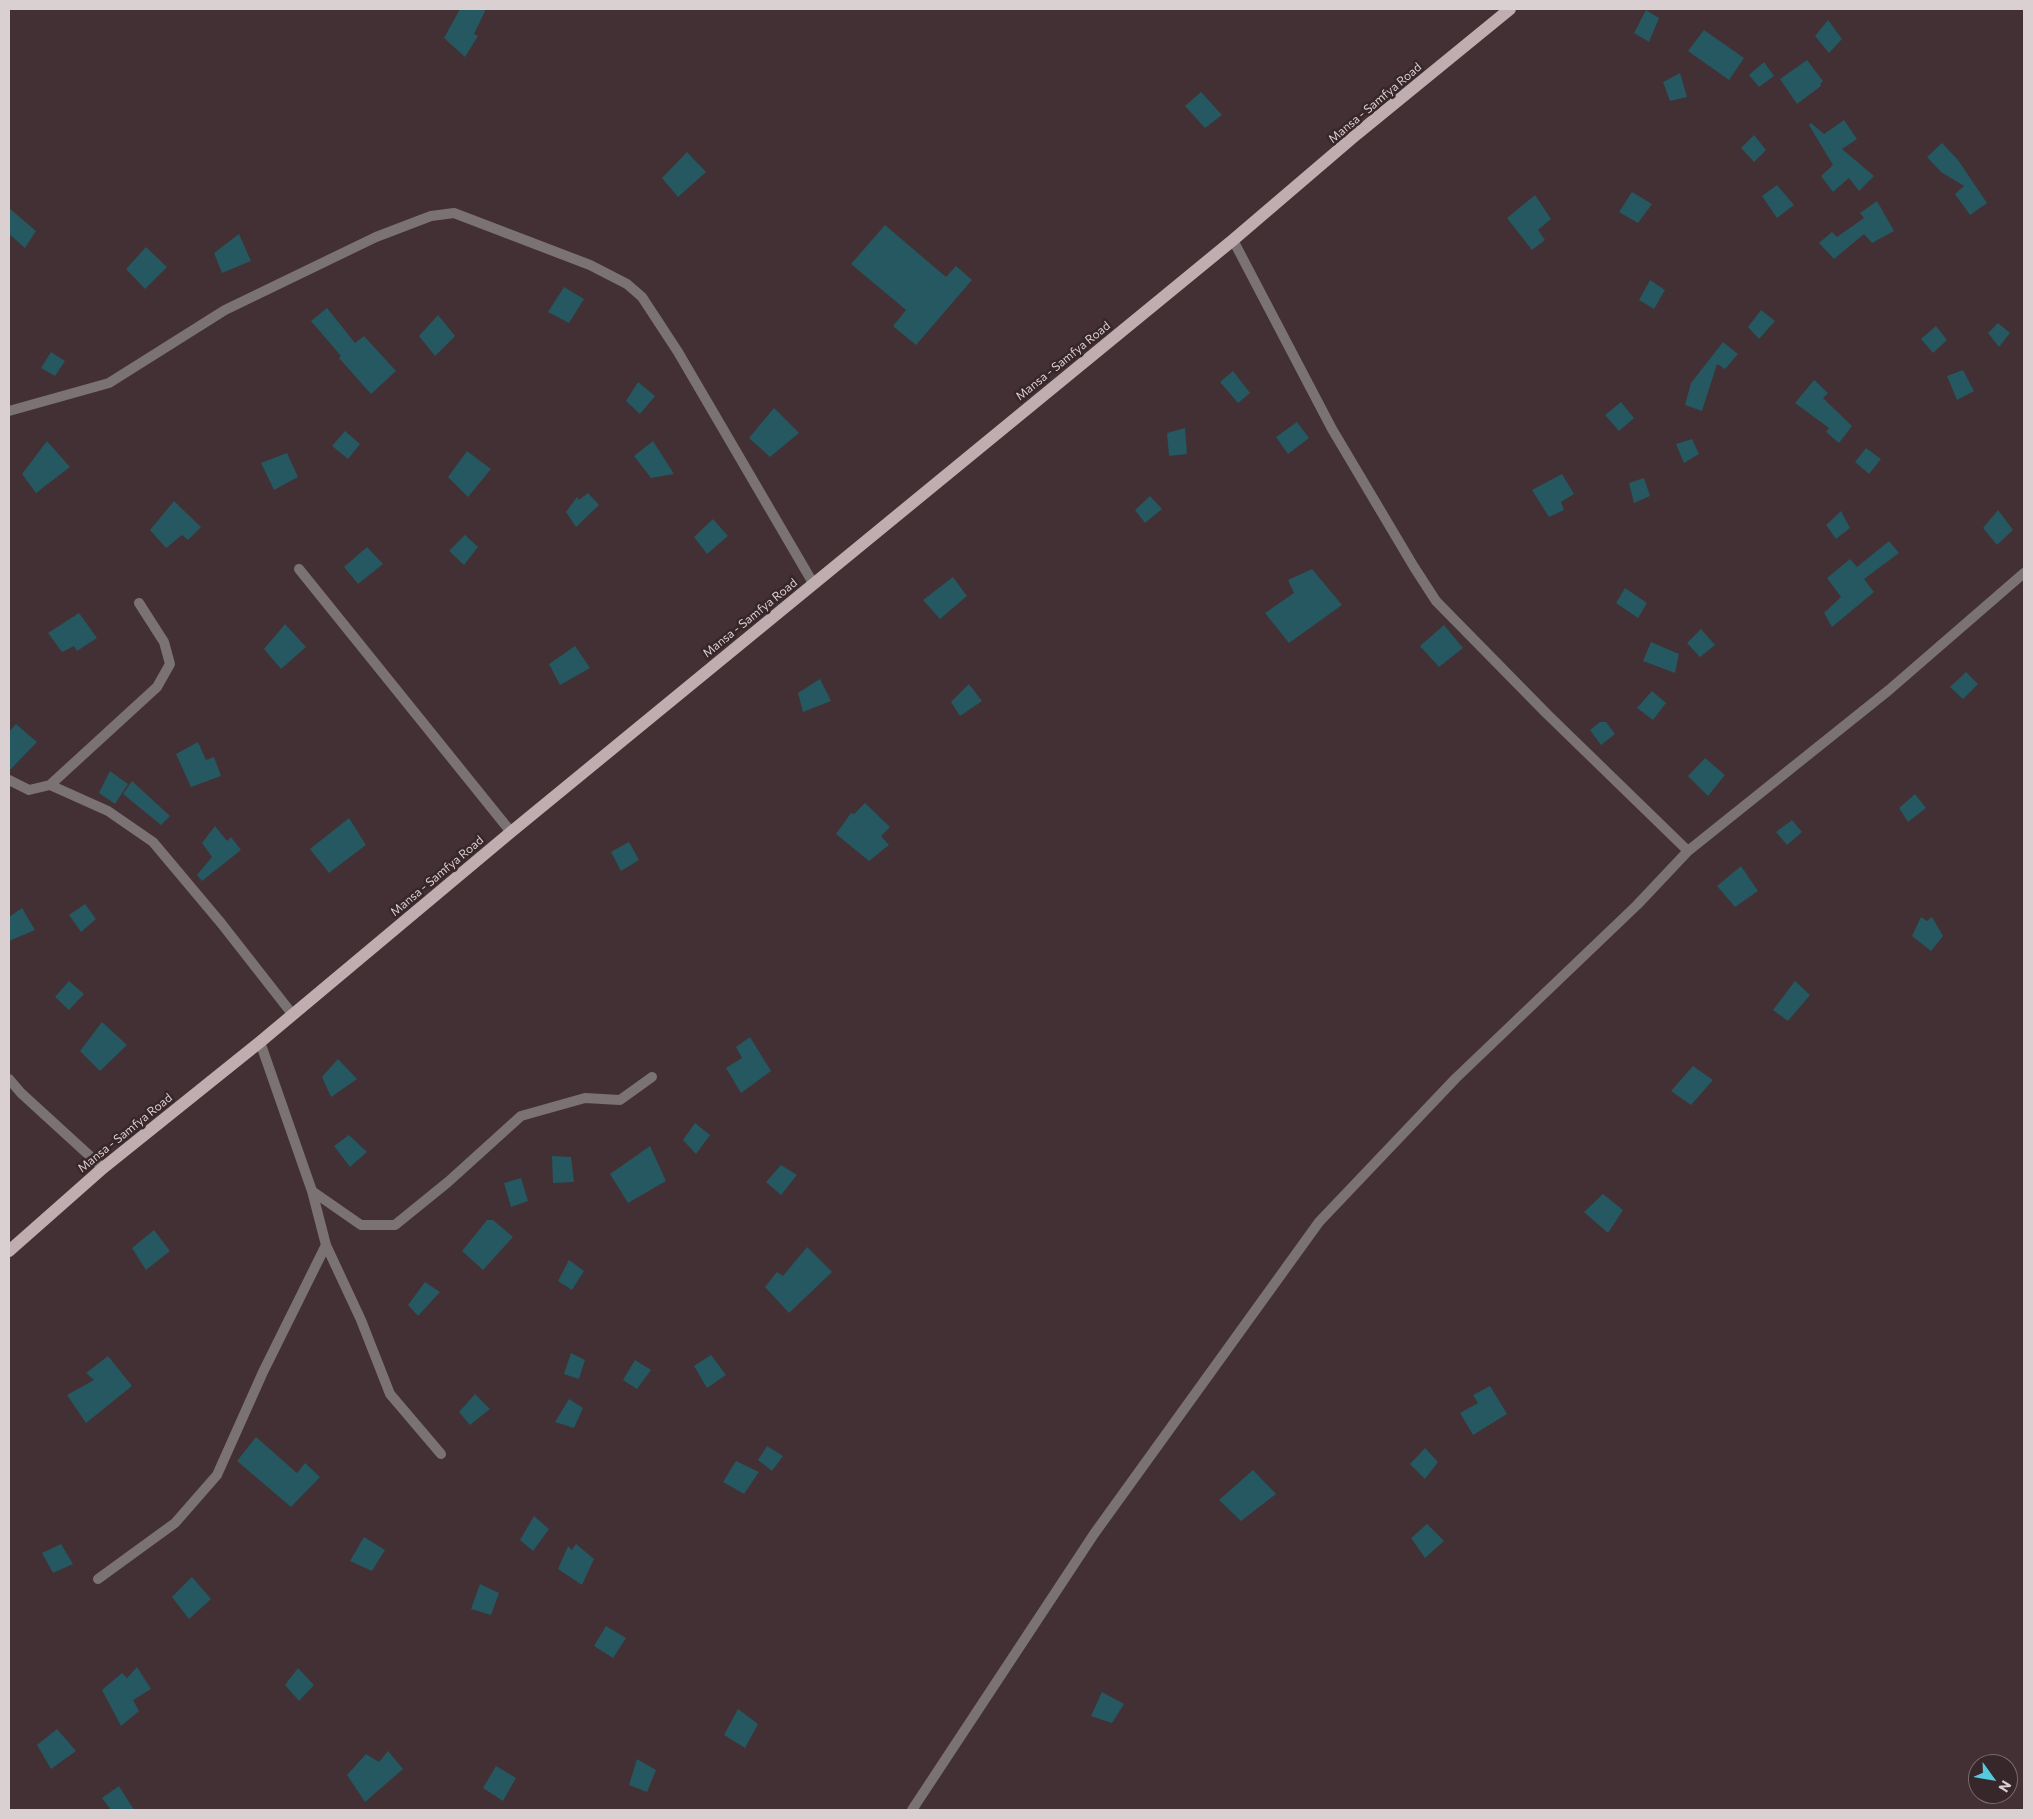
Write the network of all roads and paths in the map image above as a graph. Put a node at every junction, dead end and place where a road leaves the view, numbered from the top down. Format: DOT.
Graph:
graph roads {
  1 [pos="1510,9"];
  2 [pos="1232,240"];
  3 [pos="9,411"];
  4 [pos="299,569"];
  5 [pos="2024,573"];
  6 [pos="813,583"];
  7 [pos="139,603"];
  8 [pos="9,780"];
  9 [pos="50,785"];
  10 [pos="511,832"];
  11 [pos="1688,851"];
  12 [pos="292,1015"];
  13 [pos="260,1042"];
  14 [pos="652,1077"];
  15 [pos="9,1079"];
  16 [pos="103,1168"];
  17 [pos="312,1190"];
  18 [pos="326,1245"];
  19 [pos="9,1251"];
  20 [pos="442,1454"];
  21 [pos="98,1579"];
  22 [pos="912,1810"];
  1 -- 2 [label="main road, Mansa - Samfya Road"];
  2 -- 6 [label="main road, Mansa - Samfya Road"];
  2 -- 11 [label="street"];
  3 -- 6 [label="street"];
  4 -- 10 [label="street"];
  5 -- 11 [label="street"];
  6 -- 10 [label="main road, Mansa - Samfya Road"];
  7 -- 9 [label="street"];
  8 -- 9 [label="street"];
  9 -- 12 [label="street"];
  10 -- 12 [label="main road, Mansa - Samfya Road"];
  11 -- 22 [label="street"];
  12 -- 13 [label="main road, Mansa - Samfya Road"];
  13 -- 16 [label="main road, Mansa - Samfya Road"];
  13 -- 17 [label="street"];
  14 -- 17 [label="street"];
  15 -- 16 [label="street"];
  16 -- 19 [label="main road, Mansa - Samfya Road"];
  17 -- 18 [label="street"];
  18 -- 20 [label="street"];
  18 -- 21 [label="street"];
}
